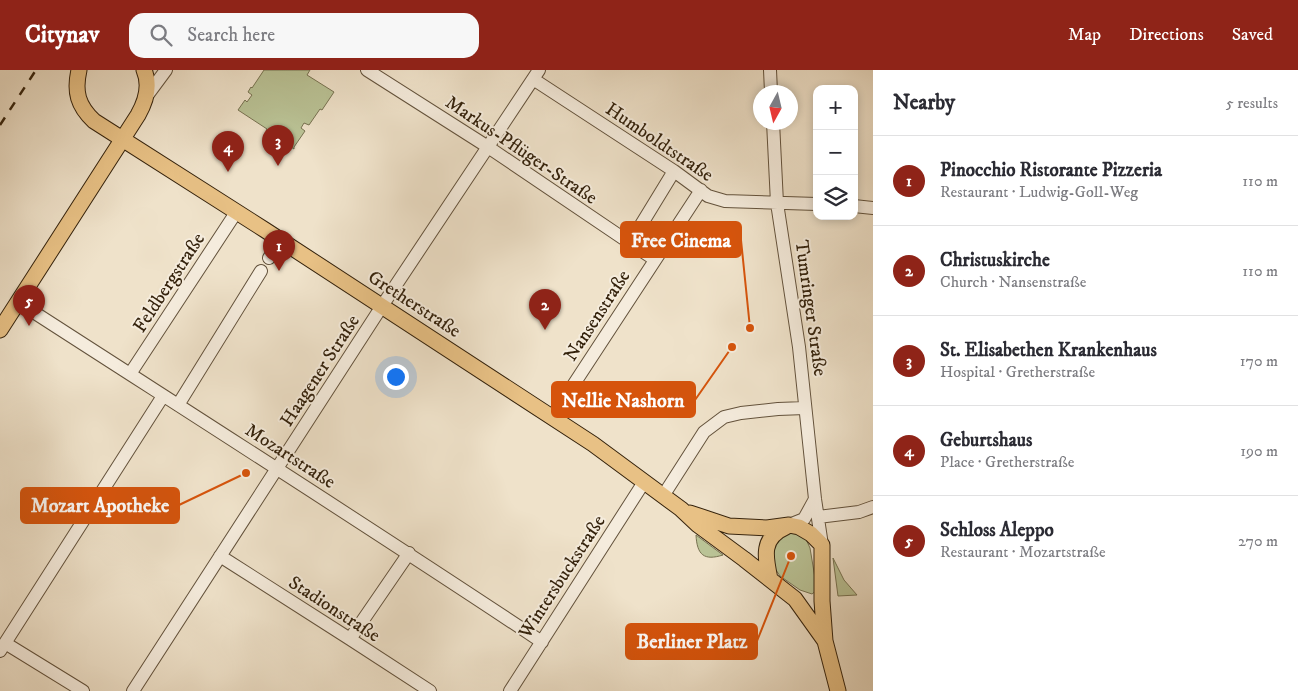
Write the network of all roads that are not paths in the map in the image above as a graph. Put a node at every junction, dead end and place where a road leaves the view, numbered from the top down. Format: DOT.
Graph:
graph roads {
  1 [pos="79,70"];
  2 [pos="144,70"];
  3 [pos="166,70"];
  4 [pos="367,70"];
  5 [pos="770,70"];
  6 [pos="536,75"];
  7 [pos="771,85"];
  8 [pos="146,97"];
  9 [pos="773,130"];
  10 [pos="123,139"];
  11 [pos="488,147"];
  12 [pos="674,171"];
  13 [pos="701,190"];
  14 [pos="777,203"];
  15 [pos="813,204"];
  16 [pos="858,206"];
  17 [pos="873,208"];
  18 [pos="237,211"];
  19 [pos="281,240"];
  20 [pos="630,243"];
  21 [pos="269,258"];
  22 [pos="654,259"];
  23 [pos="261,271"];
  24 [pos="18,302"];
  25 [pos="382,306"];
  26 [pos="0,330"];
  27 [pos="130,374"];
  28 [pos="163,396"];
  29 [pos="178,405"];
  30 [pos="805,408"];
  31 [pos="553,416"];
  32 [pos="278,468"];
  33 [pos="644,482"];
  34 [pos="663,496"];
  35 [pos="815,500"];
  36 [pos="873,507"];
  37 [pos="681,509"];
  38 [pos="818,517"];
  39 [pos="789,525"];
  40 [pos="822,545"];
  41 [pos="409,553"];
  42 [pos="220,556"];
  43 [pos="770,579"];
  44 [pos="795,599"];
  45 [pos="822,601"];
  46 [pos="350,639"];
  47 [pos="825,641"];
  48 [pos="542,642"];
  49 [pos="3,647"];
  50 [pos="139,689"];
  51 [pos="83,691"];
  52 [pos="430,691"];
  53 [pos="510,691"];
  54 [pos="838,691"];
  1 -- 10 [label="main road, Gretherstraße"];
  2 -- 8 [label="main road"];
  3 -- 8 [label="street"];
  4 -- 11 [label="street, Markus-Pflüger-Straße"];
  5 -- 7 [label="street"];
  6 -- 11 [label="street, Haagener Straße"];
  6 -- 12 [label="street, Humboldtstraße"];
  8 -- 10 [label="main road"];
  9 -- 14 [label="street, Tumringer Straße"];
  10 -- 18 [label="main road, Gretherstraße"];
  10 -- 24 [label="main road"];
  11 -- 20 [label="street, Markus-Pflüger-Straße"];
  11 -- 25 [label="street, Haagener Straße"];
  12 -- 13 [label="street, Humboldtstraße"];
  12 -- 20 [label="street, Nansenstraße"];
  13 -- 14 [label="street, Humboldtstraße"];
  13 -- 22 [label="street, Nansenstraße"];
  14 -- 15 [label="street, Humboldtstraße"];
  14 -- 30 [label="street, Tumringer Straße"];
  16 -- 17 [label="street"];
  18 -- 19 [label="main road, Gretherstraße"];
  18 -- 27 [label="street, Feldbergstraße"];
  19 -- 21 [label="street"];
  19 -- 25 [label="main road, Gretherstraße"];
  20 -- 22 [label="street, Nansenstraße"];
  22 -- 31 [label="street, Nansenstraße"];
  23 -- 29 [label="street"];
  24 -- 26 [label="main road"];
  24 -- 27 [label="street, Mozartstraße"];
  25 -- 31 [label="main road, Gretherstraße"];
  25 -- 32 [label="street, Haagener Straße"];
  27 -- 28 [label="street, Mozartstraße"];
  28 -- 29 [label="street, Mozartstraße"];
  28 -- 49 [label="street"];
  29 -- 32 [label="street, Mozartstraße"];
  30 -- 34 [label="street"];
  30 -- 35 [label="street, Tumringer Straße"];
  31 -- 33 [label="main road, Gretherstraße"];
  32 -- 41 [label="street, Mozartstraße"];
  32 -- 42 [label="street, Haagener Straße"];
  33 -- 34 [label="main road, Gretherstraße"];
  33 -- 48 [label="street, Wintersbuckstraße"];
  34 -- 37 [label="main road, Gretherstraße"];
  35 -- 38 [label="street, Tumringer Straße"];
  35 -- 39 [label="street"];
  36 -- 38 [label="street"];
  37 -- 39 [label="main road, Gretherstraße"];
  37 -- 43 [label="main road, Gretherstraße"];
  38 -- 40 [label="street, Tumringer Straße"];
  39 -- 40 [label="main road"];
  39 -- 43 [label="main road"];
  40 -- 45 [label="main road, Tumringer Straße"];
  41 -- 46 [label="street"];
  41 -- 48 [label="street, Mozartstraße"];
  42 -- 46 [label="street, Stadionstraße"];
  42 -- 50 [label="street, Haagener Straße"];
  43 -- 44 [label="main road, Gretherstraße"];
  44 -- 45 [label="main road"];
  44 -- 47 [label="main road, Tumringer Straße"];
  45 -- 47 [label="main road, Tumringer Straße"];
  46 -- 52 [label="street, Stadionstraße"];
  47 -- 54 [label="main road, Tumringer Straße"];
  48 -- 53 [label="street, Wintersbuckstraße"];
  49 -- 51 [label="street"];
}
